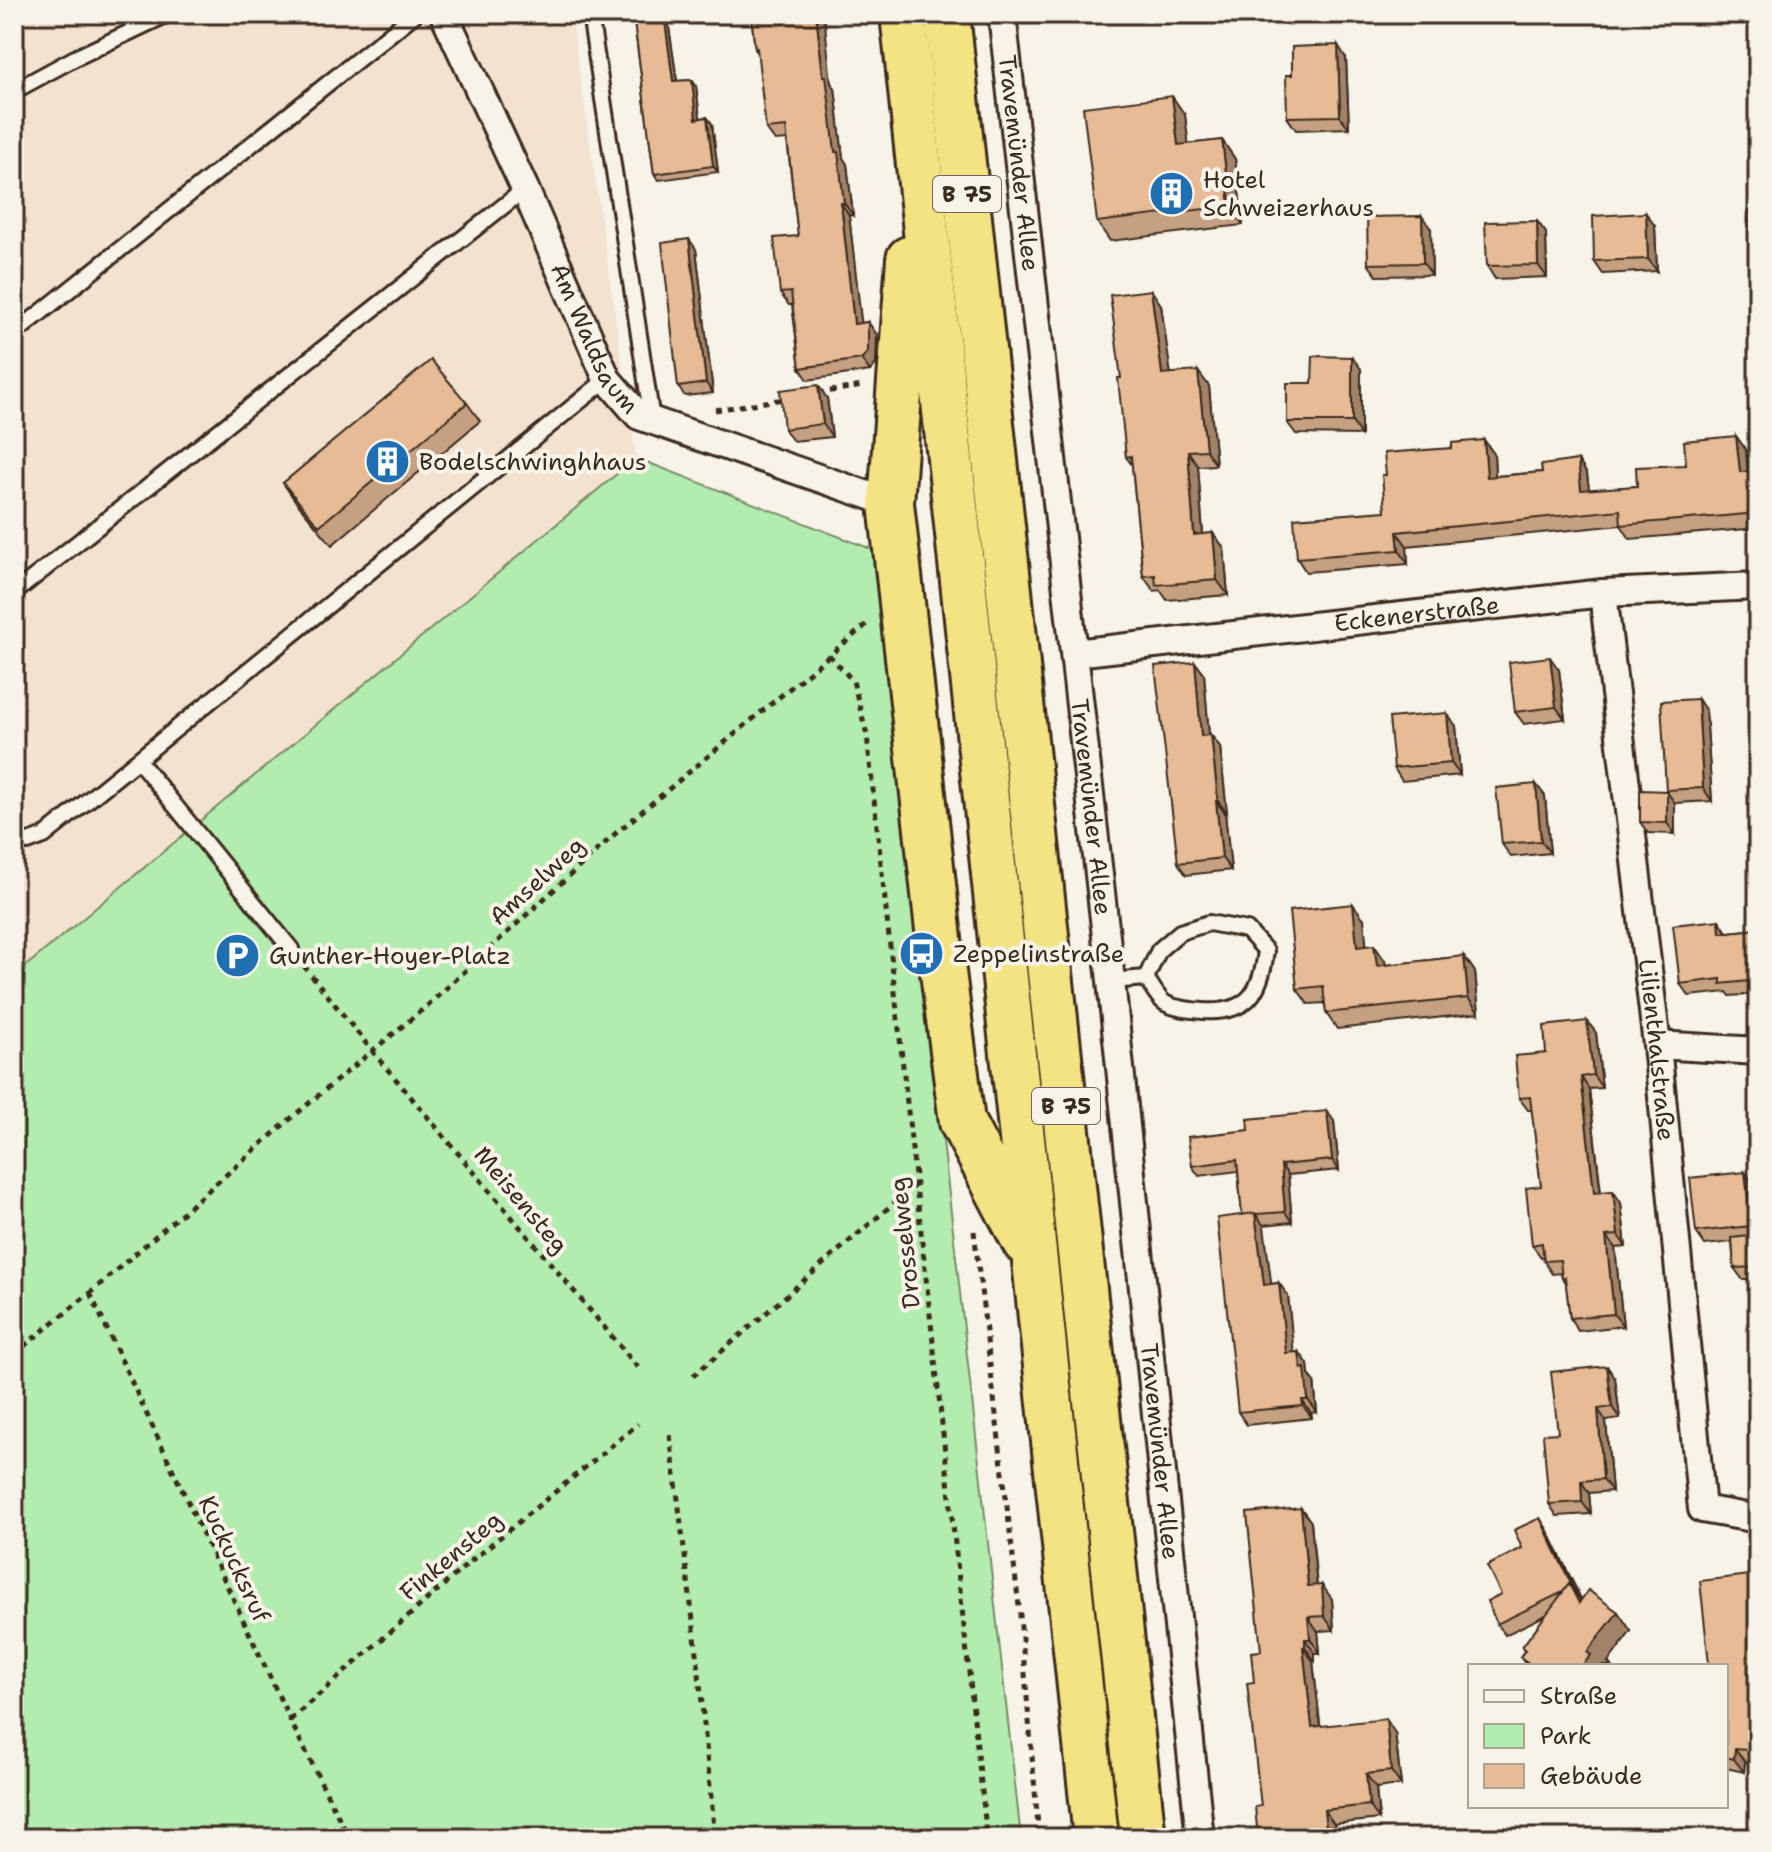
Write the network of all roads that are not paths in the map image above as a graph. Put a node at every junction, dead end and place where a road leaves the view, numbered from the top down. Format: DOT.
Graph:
graph roads {
  1 [pos="168,14"];
  2 [pos="415,14"];
  3 [pos="444,14"];
  4 [pos="590,14"];
  5 [pos="888,14"];
  6 [pos="903,14"];
  7 [pos="947,14"];
  8 [pos="1002,14"];
  9 [pos="14,91"];
  10 [pos="916,133"];
  11 [pos="525,189"];
  12 [pos="14,334"];
  13 [pos="607,379"];
  14 [pos="652,420"];
  15 [pos="891,503"];
  16 [pos="1758,586"];
  17 [pos="14,593"];
  18 [pos="1603,593"];
  19 [pos="1075,653"];
  20 [pos="138,760"];
  21 [pos="14,835"];
  22 [pos="291,949"];
  23 [pos="1146,978"];
  24 [pos="1111,981"];
  25 [pos="1657,1045"];
  26 [pos="1758,1051"];
  27 [pos="1035,1262"];
  28 [pos="1758,1519"];
  29 [pos="1096,1838"];
  30 [pos="1143,1838"];
  31 [pos="1200,1838"];
  1 -- 9 [label="lane"];
  2 -- 12 [label="lane"];
  3 -- 11 [label="street, Am Waldsaum"];
  4 -- 14 [label="lane"];
  5 -- 10 [label="highway, B 75"];
  6 -- 10 [label="highway"];
  7 -- 30 [label="highway, B 75"];
  8 -- 19 [label="street, Travemünder Allee"];
  10 -- 15 [label="highway"];
  10 -- 27 [label="highway, B 75"];
  11 -- 13 [label="street, Am Waldsaum"];
  11 -- 17 [label="lane"];
  13 -- 14 [label="street, Am Waldsaum"];
  13 -- 20 [label="lane"];
  14 -- 15 [label="street, Am Waldsaum"];
  15 -- 27 [label="highway"];
  16 -- 18 [label="street, Eckenerstraße"];
  18 -- 19 [label="street, Eckenerstraße"];
  18 -- 25 [label="street, Lilienthalstraße"];
  19 -- 24 [label="street, Travemünder Allee"];
  20 -- 21 [label="lane"];
  20 -- 22 [label="lane"];
  23 -- 23 [label="lane"];
  23 -- 24 [label="lane"];
  24 -- 31 [label="street, Travemünder Allee"];
  25 -- 26 [label="street"];
  25 -- 28 [label="street, Lilienthalstraße"];
  27 -- 29 [label="highway, B 75"];
}
